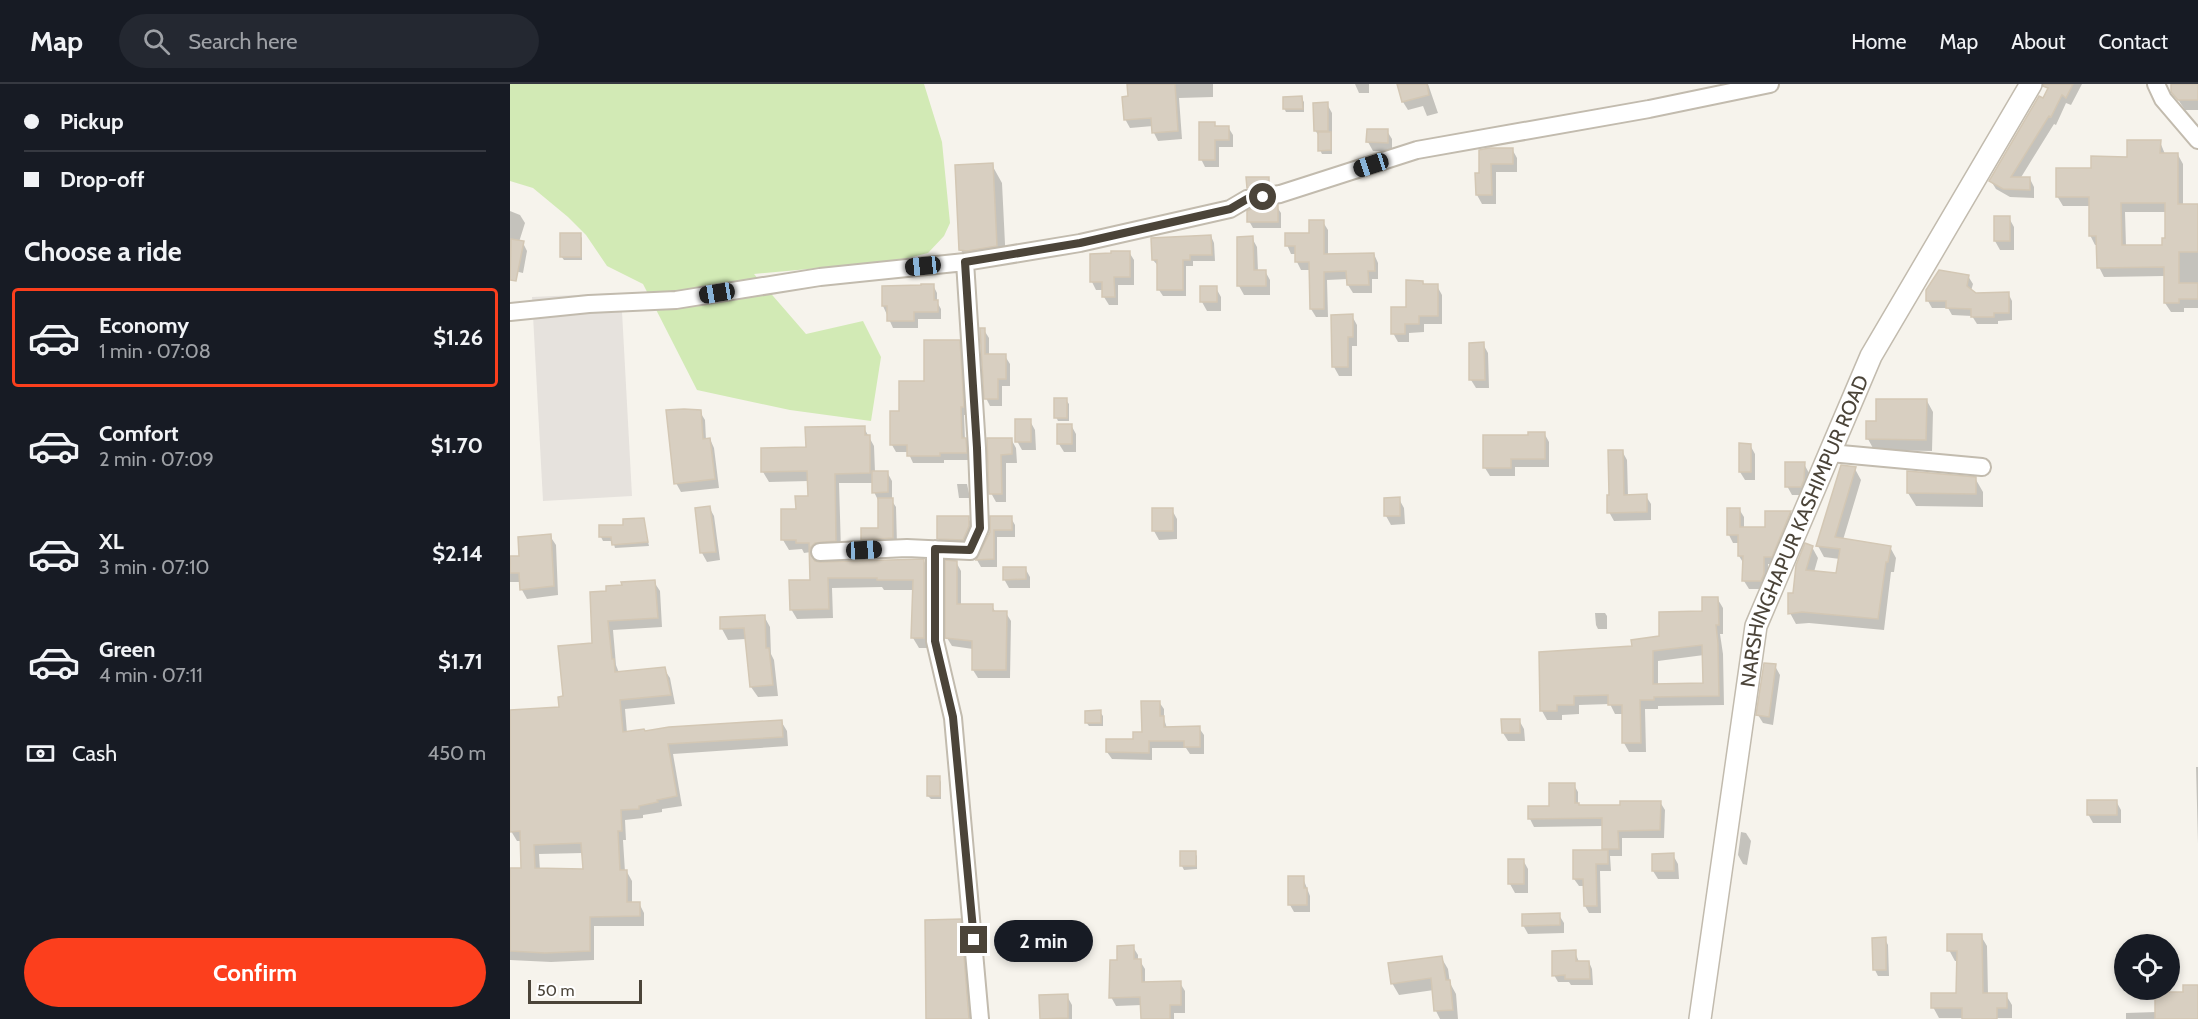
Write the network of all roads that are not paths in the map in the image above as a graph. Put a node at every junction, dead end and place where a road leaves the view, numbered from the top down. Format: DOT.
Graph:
graph roads {
  1 [pos="1770,84"];
  2 [pos="2031,84"];
  3 [pos="2156,84"];
  4 [pos="2198,140"];
  5 [pos="965,262"];
  6 [pos="510,312"];
  7 [pos="1830,453"];
  8 [pos="1982,467"];
  9 [pos="935,549"];
  10 [pos="820,552"];
  11 [pos="980,1019"];
  12 [pos="1700,1019"];
  1 -- 5 [label="street"];
  2 -- 7 [label="street, NARSHINGHAPUR KASHIMPUR ROAD"];
  3 -- 4 [label="street"];
  5 -- 6 [label="street"];
  5 -- 9 [label="street"];
  7 -- 8 [label="street"];
  7 -- 12 [label="street, NARSHINGHAPUR KASHIMPUR ROAD"];
  9 -- 10 [label="street"];
  9 -- 11 [label="street"];
}
